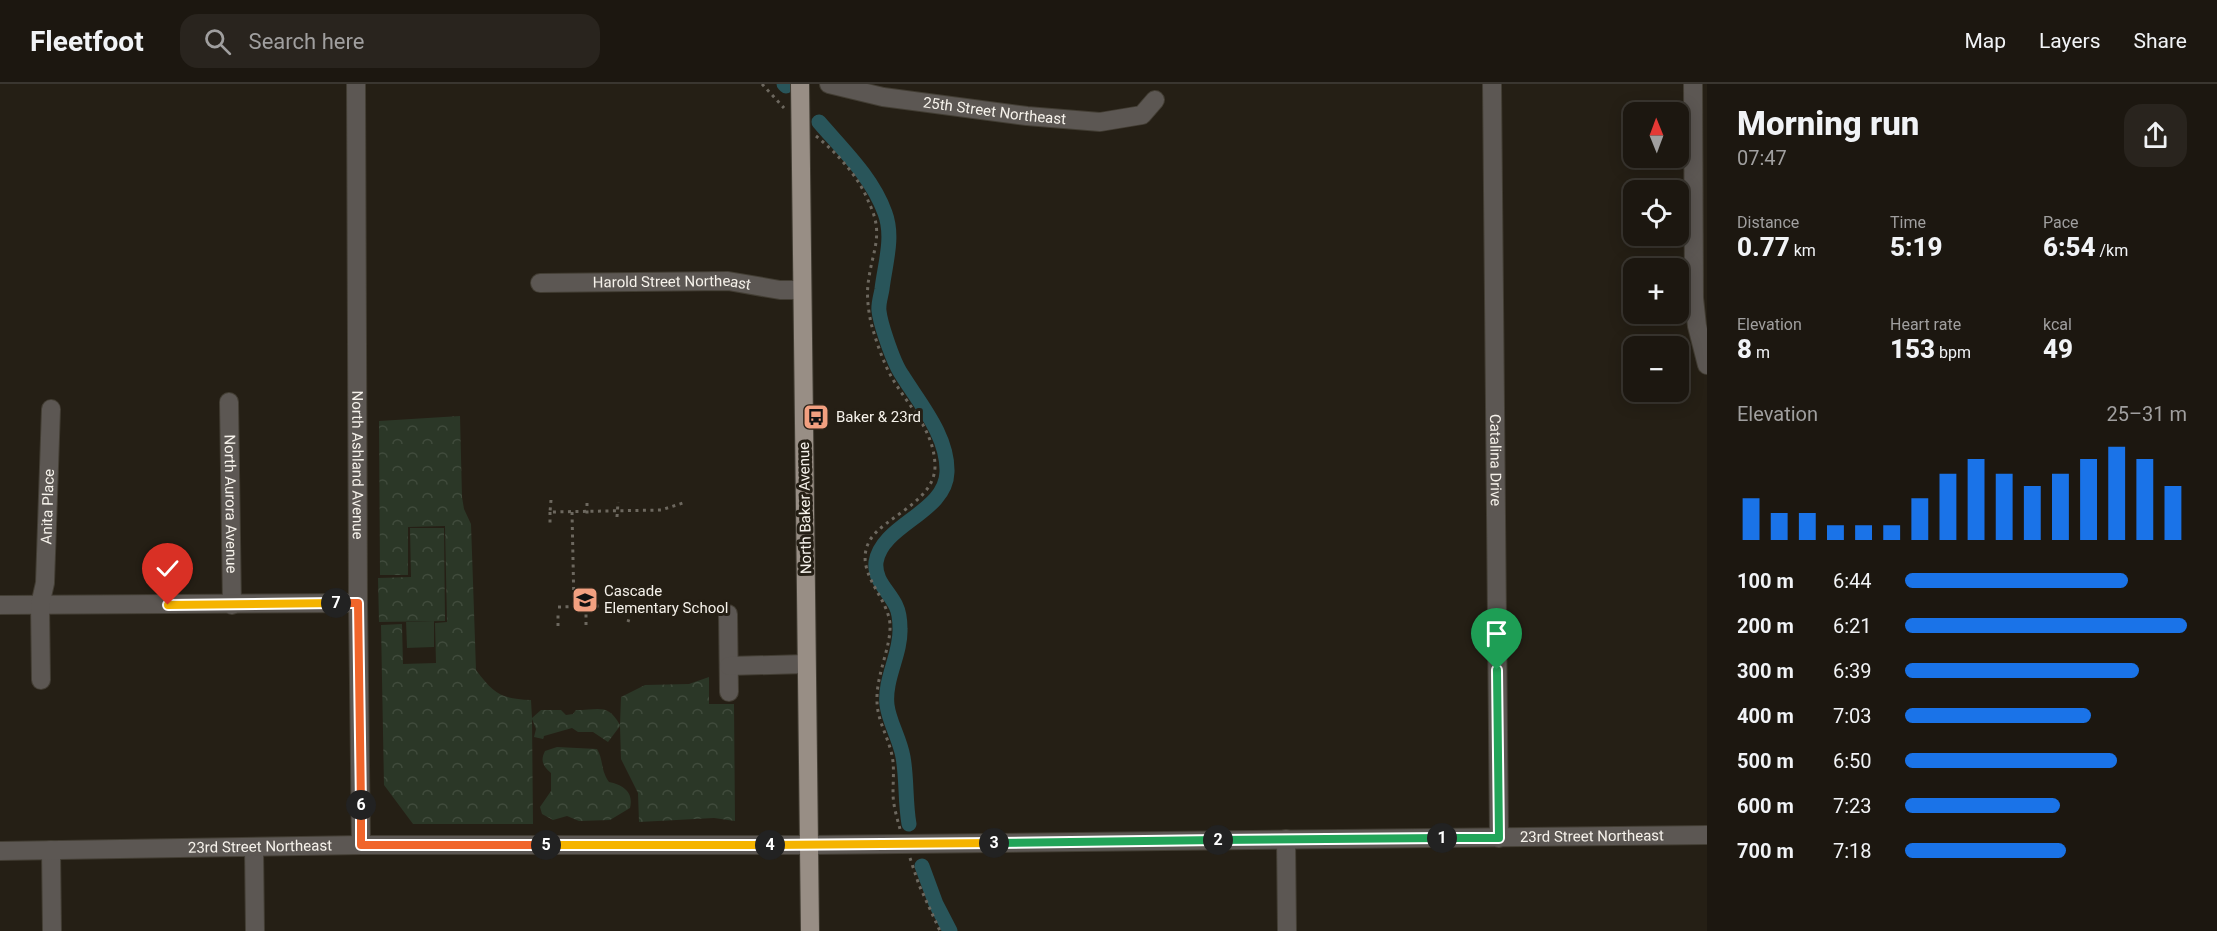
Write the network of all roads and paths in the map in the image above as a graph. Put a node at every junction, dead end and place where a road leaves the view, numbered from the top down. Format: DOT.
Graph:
graph roads {
  1 [pos="356,84"];
  2 [pos="762,84"];
  3 [pos="800,84"];
  4 [pos="829,84"];
  5 [pos="1492,84"];
  6 [pos="1693,84"];
  7 [pos="1155,100"];
  8 [pos="800,124"];
  9 [pos="540,283"];
  10 [pos="802,290"];
  11 [pos="1707,365"];
  12 [pos="229,402"];
  13 [pos="51,409"];
  14 [pos="550,500"];
  15 [pos="618,502"];
  16 [pos="686,502"];
  17 [pos="587,503"];
  18 [pos="587,511"];
  19 [pos="617,511"];
  20 [pos="550,512"];
  21 [pos="572,512"];
  22 [pos="617,517"];
  23 [pos="587,518"];
  24 [pos="550,525"];
  25 [pos="358,603"];
  26 [pos="0,605"];
  27 [pos="40,605"];
  28 [pos="232,605"];
  29 [pos="574,607"];
  30 [pos="586,607"];
  31 [pos="728,614"];
  32 [pos="628,622"];
  33 [pos="586,625"];
  34 [pos="558,626"];
  35 [pos="807,664"];
  36 [pos="729,666"];
  37 [pos="41,680"];
  38 [pos="729,692"];
  39 [pos="1707,835"];
  40 [pos="1499,838"];
  41 [pos="1286,839"];
  42 [pos="904,844"];
  43 [pos="361,845"];
  44 [pos="810,845"];
  45 [pos="254,848"];
  46 [pos="51,850"];
  47 [pos="0,851"];
  48 [pos="52,931"];
  49 [pos="255,931"];
  50 [pos="810,931"];
  51 [pos="940,931"];
  52 [pos="1287,931"];
  1 -- 25 [label="street, North Ashland Avenue"];
  2 -- 8 [label="path"];
  3 -- 8 [label="main road, North Baker Avenue"];
  4 -- 7 [label="street, 25th Street Northeast"];
  5 -- 40 [label="street, Catalina Drive"];
  6 -- 11 [label="street"];
  8 -- 10 [label="main road, North Baker Avenue"];
  8 -- 42 [label="path"];
  9 -- 10 [label="street, Harold Street Northeast"];
  10 -- 35 [label="main road, North Baker Avenue"];
  12 -- 28 [label="street, North Aurora Avenue"];
  13 -- 27 [label="street, Anita Place"];
  14 -- 20 [label="path"];
  15 -- 19 [label="path"];
  16 -- 19 [label="path"];
  17 -- 18 [label="path"];
  18 -- 19 [label="path"];
  18 -- 21 [label="path"];
  18 -- 23 [label="path"];
  19 -- 22 [label="path"];
  20 -- 21 [label="path"];
  20 -- 24 [label="path"];
  21 -- 29 [label="path"];
  25 -- 28 [label="street"];
  25 -- 43 [label="street, North Ashland Avenue"];
  26 -- 27 [label="street"];
  27 -- 28 [label="street"];
  27 -- 37 [label="street, Anita Place"];
  29 -- 30 [label="path"];
  29 -- 34 [label="path"];
  30 -- 32 [label="path"];
  30 -- 33 [label="path"];
  31 -- 36 [label="street"];
  35 -- 36 [label="street"];
  35 -- 44 [label="main road, North Baker Avenue"];
  36 -- 38 [label="street"];
  39 -- 40 [label="street, 23rd Street Northeast"];
  40 -- 41 [label="street, 23rd Street Northeast"];
  41 -- 42 [label="street, 23rd Street Northeast"];
  41 -- 52 [label="street"];
  42 -- 44 [label="street, 23rd Street Northeast"];
  42 -- 51 [label="path"];
  43 -- 44 [label="street, 23rd Street Northeast"];
  43 -- 45 [label="street, 23rd Street Northeast"];
  44 -- 50 [label="main road, North Baker Avenue"];
  45 -- 46 [label="street, 23rd Street Northeast"];
  45 -- 49 [label="street"];
  46 -- 47 [label="street, 23rd Street Northeast"];
  46 -- 48 [label="street"];
}
